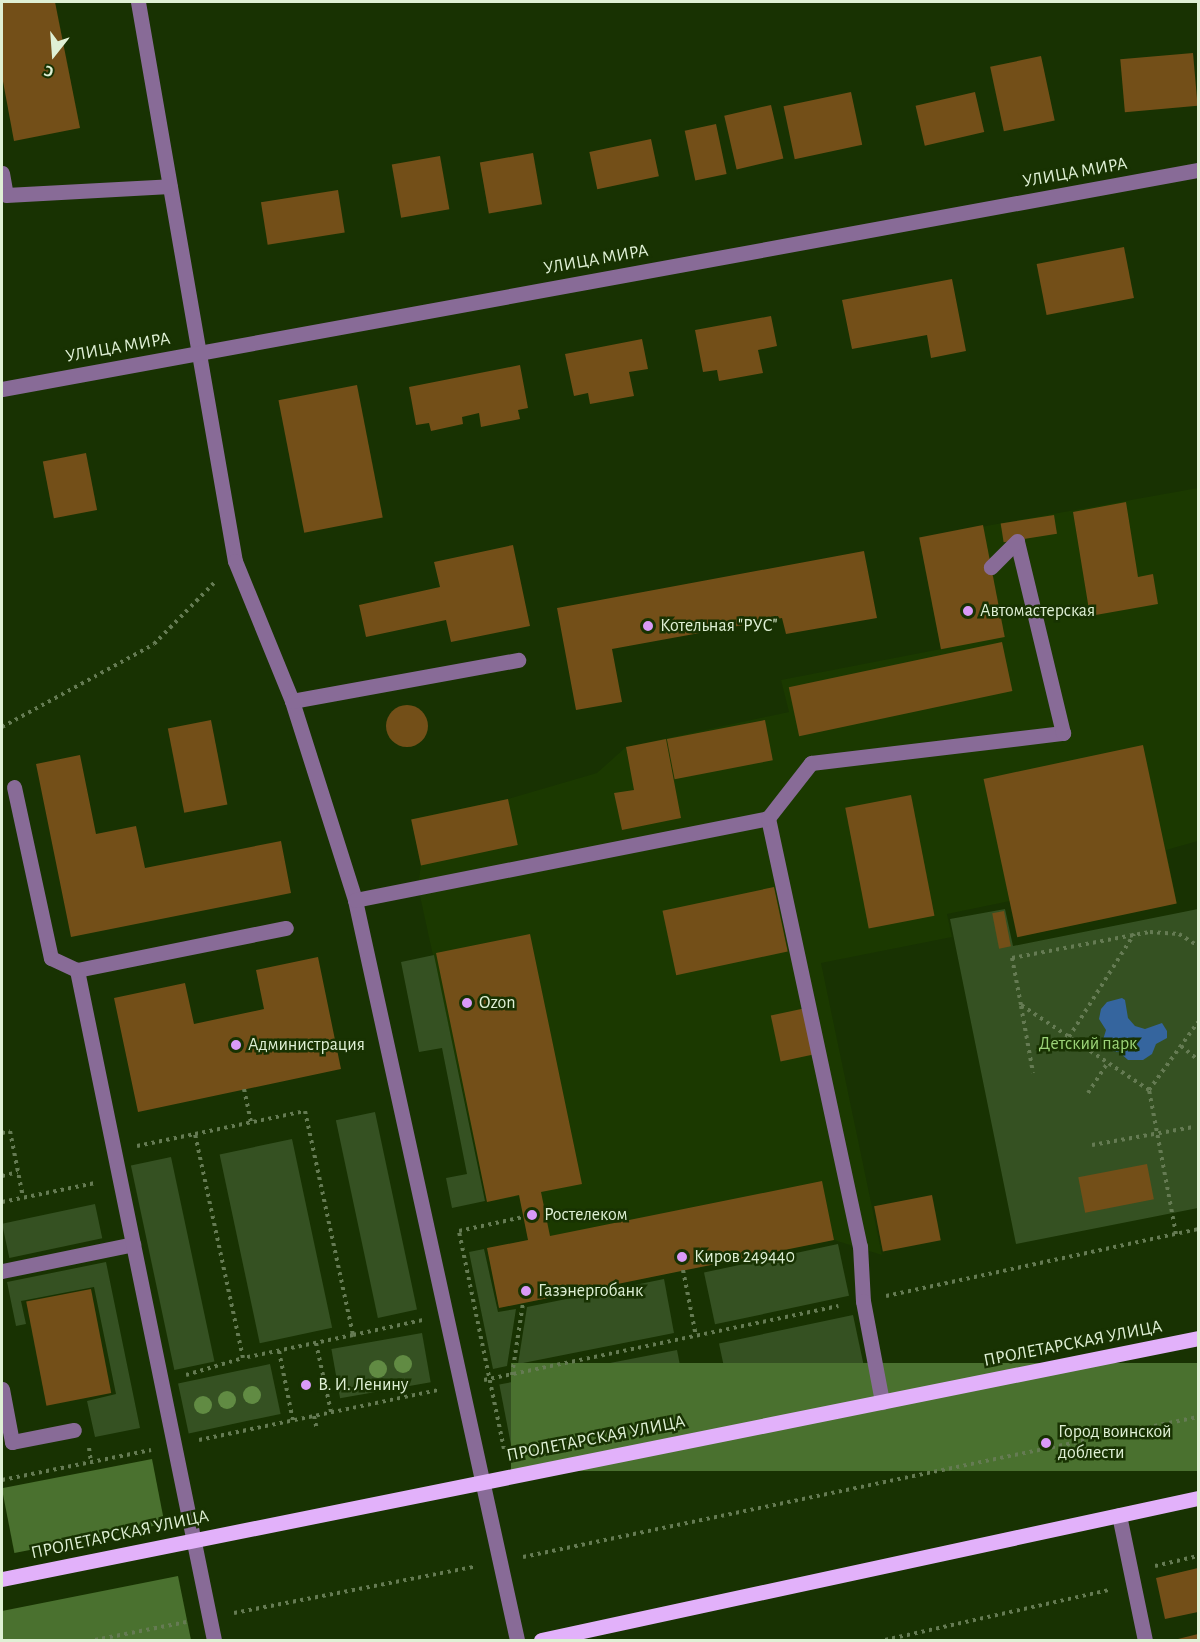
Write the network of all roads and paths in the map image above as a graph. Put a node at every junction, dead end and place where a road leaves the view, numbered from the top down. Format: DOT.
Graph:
graph roads {
  1 [pos="138,2"];
  2 [pos="1198,170"];
  3 [pos="2,173"];
  4 [pos="170,186"];
  5 [pos="201,352"];
  6 [pos="2,389"];
  7 [pos="235,561"];
  8 [pos="991,567"];
  9 [pos="518,660"];
  10 [pos="292,701"];
  11 [pos="2,727"];
  12 [pos="14,788"];
  13 [pos="768,818"];
  14 [pos="355,900"];
  15 [pos="286,928"];
  16 [pos="1135,934"];
  17 [pos="1198,946"];
  18 [pos="77,970"];
  19 [pos="1021,1005"];
  20 [pos="1198,1022"];
  21 [pos="1069,1037"];
  22 [pos="1181,1046"];
  23 [pos="1198,1060"];
  24 [pos="1108,1062"];
  25 [pos="1033,1073"];
  26 [pos="244,1089"];
  27 [pos="1149,1090"];
  28 [pos="1088,1093"];
  29 [pos="251,1122"];
  30 [pos="1193,1127"];
  31 [pos="2,1133"];
  32 [pos="1157,1133"];
  33 [pos="195,1134"];
  34 [pos="1092,1146"];
  35 [pos="18,1172"];
  36 [pos="2,1176"];
  37 [pos="120,1178"];
  38 [pos="23,1197"];
  39 [pos="2,1202"];
  40 [pos="524,1217"];
  41 [pos="1198,1229"];
  42 [pos="1176,1234"];
  43 [pos="133,1244"];
  44 [pos="683,1270"];
  45 [pos="2,1271"];
  46 [pos="863,1301"];
  47 [pos="523,1303"];
  48 [pos="448,1315"];
  49 [pos="353,1335"];
  50 [pos="696,1336"];
  51 [pos="1198,1338"];
  52 [pos="316,1342"];
  53 [pos="279,1351"];
  54 [pos="243,1358"];
  55 [pos="512,1375"];
  56 [pos="490,1379"];
  57 [pos="162,1380"];
  58 [pos="464,1384"];
  59 [pos="2,1389"];
  60 [pos="882,1402"];
  61 [pos="331,1412"];
  62 [pos="314,1416"];
  63 [pos="1198,1417"];
  64 [pos="293,1421"];
  65 [pos="74,1430"];
  66 [pos="317,1430"];
  67 [pos="7,1443"];
  68 [pos="175,1445"];
  69 [pos="2,1480"];
  70 [pos="485,1482"];
  71 [pos="1198,1498"];
  72 [pos="1119,1515"];
  73 [pos="195,1539"];
  74 [pos="1198,1556"];
  75 [pos="501,1561"];
  76 [pos="2,1579"];
  77 [pos="1133,1584"];
  78 [pos="210,1618"];
  79 [pos="95,1641"];
  80 [pos="214,1641"];
  81 [pos="518,1641"];
  82 [pos="541,1641"];
  83 [pos="885,1641"];
  84 [pos="1145,1641"];
  1 -- 4 [label="street"];
  2 -- 5 [label="street, УЛИЦА МИРА"];
  3 -- 4 [label="street"];
  4 -- 5 [label="street"];
  5 -- 6 [label="street, УЛИЦА МИРА"];
  5 -- 7 [label="street"];
  7 -- 10 [label="street"];
  7 -- 11 [label="path"];
  8 -- 13 [label="street"];
  9 -- 10 [label="street"];
  10 -- 14 [label="street"];
  12 -- 18 [label="street"];
  13 -- 14 [label="street"];
  13 -- 46 [label="street"];
  14 -- 48 [label="street"];
  15 -- 18 [label="street"];
  16 -- 17 [label="path"];
  16 -- 19 [label="path"];
  16 -- 21 [label="path"];
  18 -- 37 [label="street"];
  19 -- 21 [label="path"];
  19 -- 25 [label="path"];
  20 -- 22 [label="path"];
  21 -- 24 [label="path"];
  22 -- 23 [label="path"];
  22 -- 27 [label="path"];
  24 -- 27 [label="path"];
  24 -- 28 [label="path"];
  26 -- 29 [label="path"];
  27 -- 32 [label="path"];
  29 -- 33 [label="path"];
  29 -- 49 [label="path"];
  30 -- 32 [label="path"];
  31 -- 35 [label="path"];
  32 -- 34 [label="path"];
  32 -- 42 [label="path"];
  33 -- 37 [label="path"];
  33 -- 54 [label="path"];
  35 -- 36 [label="path"];
  35 -- 38 [label="path"];
  37 -- 38 [label="path"];
  37 -- 43 [label="street"];
  38 -- 39 [label="path"];
  40 -- 56 [label="path"];
  41 -- 42 [label="path"];
  42 -- 46 [label="path"];
  43 -- 45 [label="street"];
  43 -- 57 [label="street"];
  44 -- 50 [label="path"];
  46 -- 50 [label="path"];
  46 -- 60 [label="street"];
  47 -- 55 [label="path"];
  48 -- 49 [label="path"];
  48 -- 58 [label="street"];
  49 -- 52 [label="path"];
  50 -- 55 [label="path"];
  51 -- 60 [label="main road, ПРОЛЕТАРСКАЯ УЛИЦА"];
  52 -- 53 [label="path"];
  52 -- 61 [label="path"];
  53 -- 54 [label="path"];
  53 -- 64 [label="path"];
  54 -- 57 [label="path"];
  55 -- 56 [label="path"];
  56 -- 58 [label="path"];
  57 -- 68 [label="street"];
  58 -- 61 [label="path"];
  58 -- 70 [label="street"];
  59 -- 67 [label="street"];
  60 -- 70 [label="main road, ПРОЛЕТАРСКАЯ УЛИЦА"];
  61 -- 62 [label="path"];
  62 -- 64 [label="path"];
  62 -- 66 [label="path"];
  63 -- 75 [label="path"];
  64 -- 68 [label="path"];
  65 -- 67 [label="street"];
  68 -- 69 [label="path"];
  68 -- 73 [label="street"];
  70 -- 73 [label="main road, ПРОЛЕТАРСКАЯ УЛИЦА"];
  70 -- 75 [label="street"];
  71 -- 72 [label="main road"];
  72 -- 77 [label="street"];
  72 -- 82 [label="main road"];
  73 -- 76 [label="main road, ПРОЛЕТАРСКАЯ УЛИЦА"];
  73 -- 78 [label="street"];
  74 -- 77 [label="path"];
  75 -- 78 [label="path"];
  75 -- 81 [label="street"];
  77 -- 83 [label="path"];
  77 -- 84 [label="street"];
  78 -- 79 [label="path"];
  78 -- 80 [label="street"];
}
